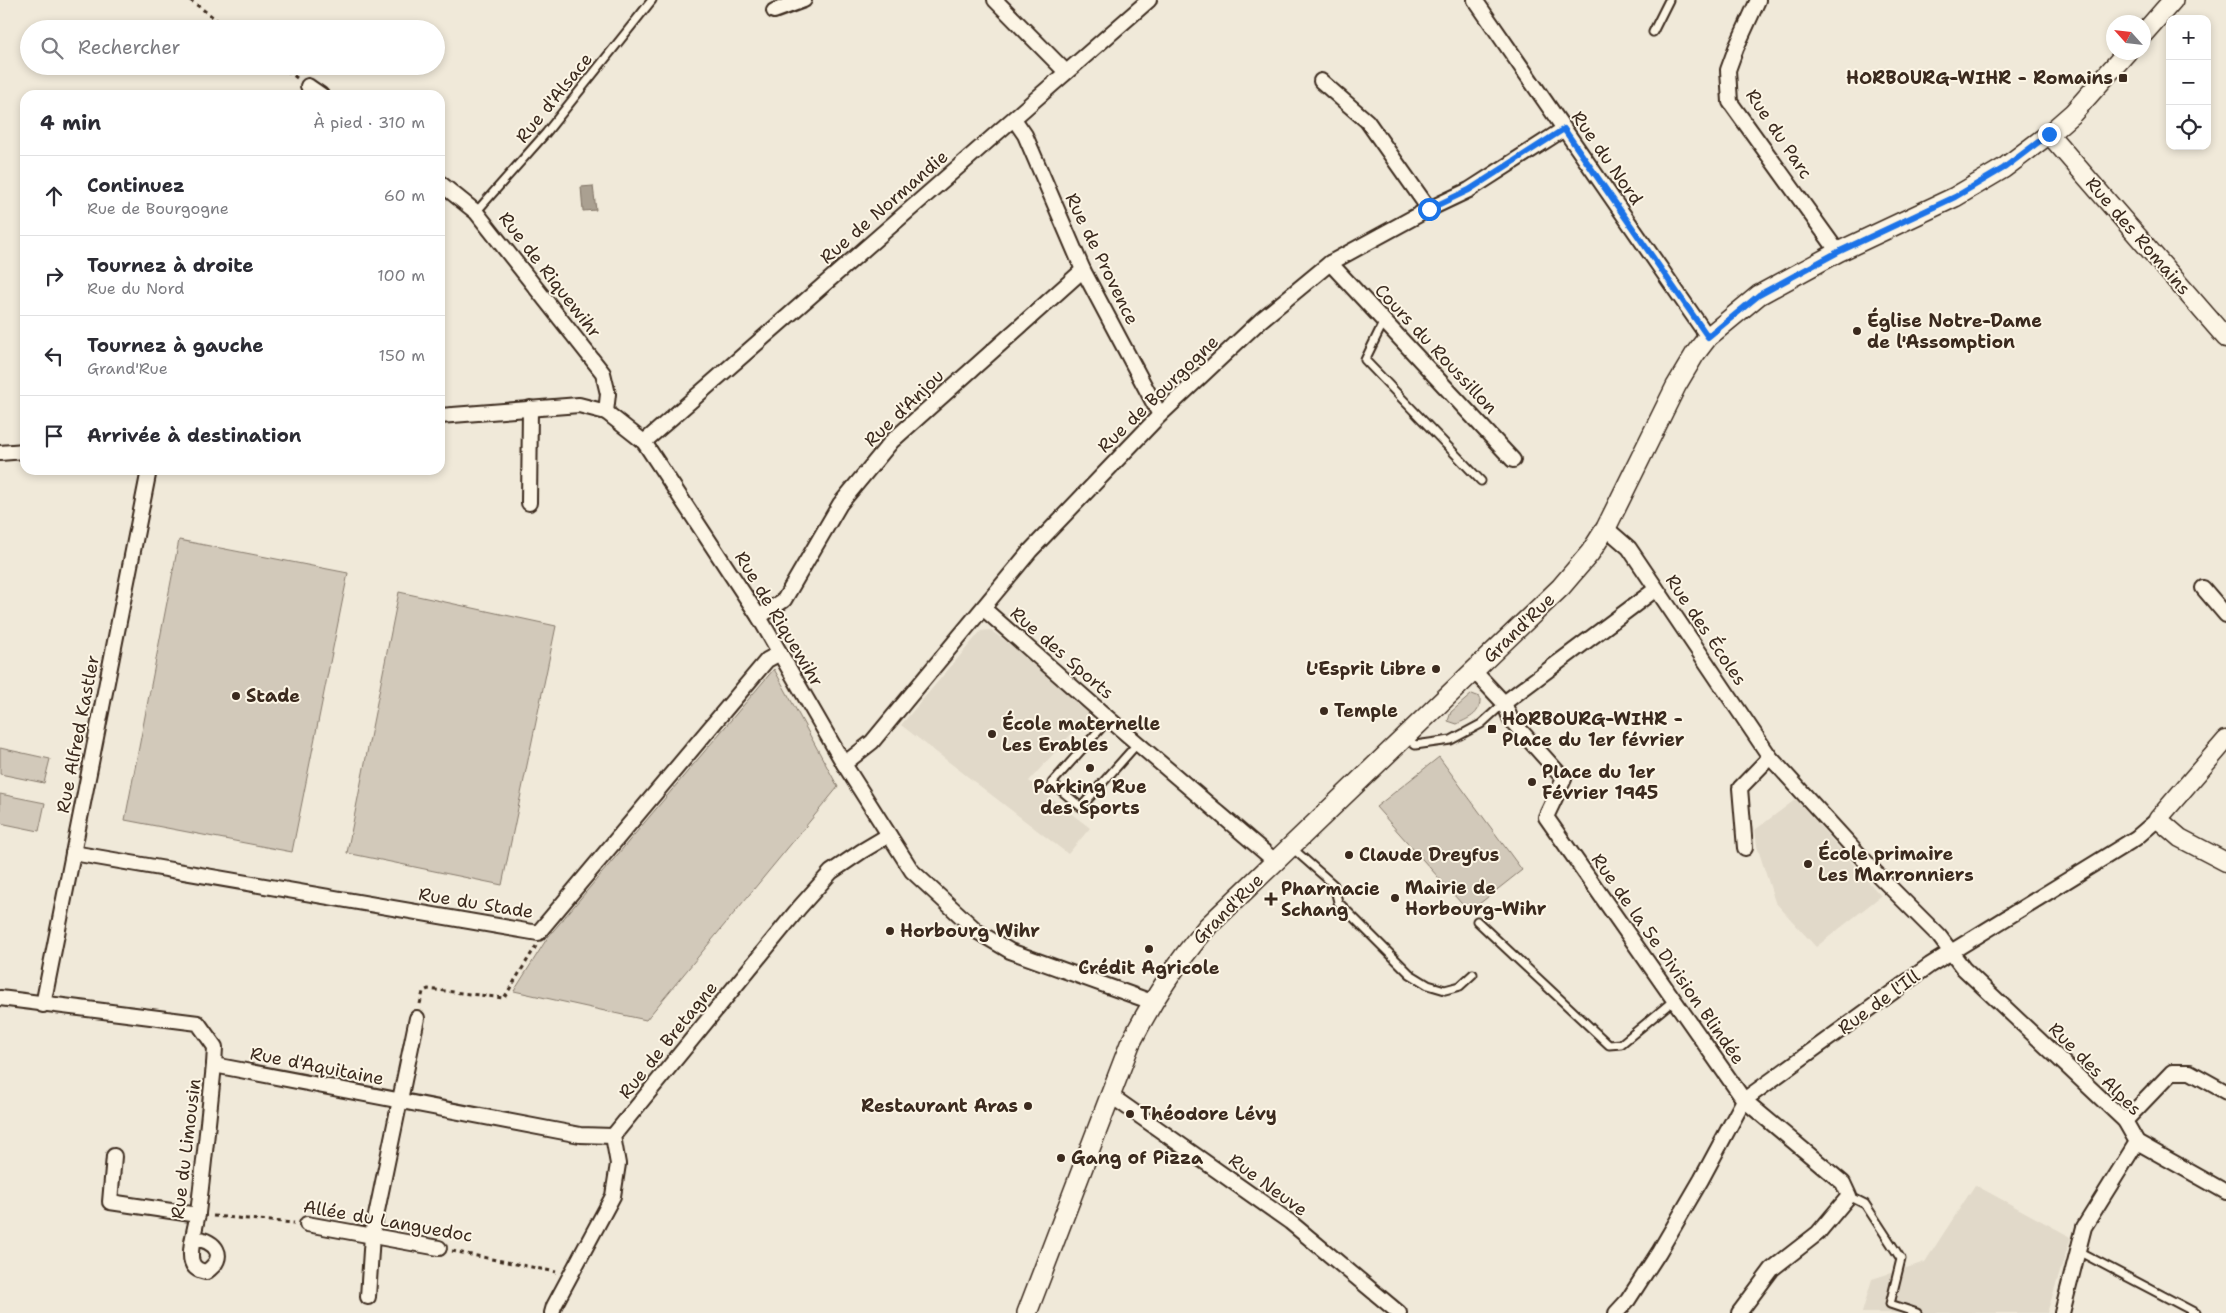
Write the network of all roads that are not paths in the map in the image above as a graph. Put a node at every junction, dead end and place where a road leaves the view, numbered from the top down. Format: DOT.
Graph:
graph roads {
  1 [pos="652,0"];
  2 [pos="804,0"];
  3 [pos="995,0"];
  4 [pos="1149,0"];
  5 [pos="1475,0"];
  6 [pos="1669,0"];
  7 [pos="1758,0"];
  8 [pos="2174,0"];
  9 [pos="774,11"];
  10 [pos="2151,25"];
  11 [pos="1653,32"];
  12 [pos="2119,60"];
  13 [pos="1066,72"];
  14 [pos="1320,81"];
  15 [pos="308,86"];
  16 [pos="314,90"];
  17 [pos="1014,119"];
  18 [pos="1564,129"];
  19 [pos="2049,134"];
  20 [pos="445,187"];
  21 [pos="1429,209"];
  22 [pos="476,212"];
  23 [pos="1838,252"];
  24 [pos="1330,263"];
  25 [pos="1083,270"];
  26 [pos="1384,321"];
  27 [pos="1708,337"];
  28 [pos="2226,338"];
  29 [pos="530,408"];
  30 [pos="606,412"];
  31 [pos="1160,415"];
  32 [pos="445,416"];
  33 [pos="644,442"];
  34 [pos="20,451"];
  35 [pos="0,453"];
  36 [pos="1514,460"];
  37 [pos="149,475"];
  38 [pos="1482,481"];
  39 [pos="530,503"];
  40 [pos="1606,528"];
  41 [pos="2203,588"];
  42 [pos="1656,589"];
  43 [pos="984,609"];
  44 [pos="2226,615"];
  45 [pos="759,617"];
  46 [pos="780,653"];
  47 [pos="1474,672"];
  48 [pos="1504,703"];
  49 [pos="1109,720"];
  50 [pos="1406,737"];
  51 [pos="2226,740"];
  52 [pos="1138,743"];
  53 [pos="1770,757"];
  54 [pos="844,764"];
  55 [pos="2158,819"];
  56 [pos="889,835"];
  57 [pos="1291,847"];
  58 [pos="1745,848"];
  59 [pos="74,853"];
  60 [pos="1276,862"];
  61 [pos="2226,862"];
  62 [pos="1477,920"];
  63 [pos="1952,952"];
  64 [pos="1473,974"];
  65 [pos="0,998"];
  66 [pos="1674,1000"];
  67 [pos="1152,1002"];
  68 [pos="43,1005"];
  69 [pos="417,1018"];
  70 [pos="214,1065"];
  71 [pos="2226,1092"];
  72 [pos="1110,1095"];
  73 [pos="1744,1100"];
  74 [pos="399,1101"];
  75 [pos="2125,1121"];
  76 [pos="613,1136"];
  77 [pos="2137,1142"];
  78 [pos="114,1156"];
  79 [pos="2226,1192"];
  80 [pos="1850,1196"];
  81 [pos="198,1215"];
  82 [pos="307,1224"];
  83 [pos="372,1235"];
  84 [pos="194,1238"];
  85 [pos="439,1248"];
  86 [pos="2078,1251"];
  87 [pos="368,1297"];
  88 [pos="552,1313"];
  89 [pos="1027,1313"];
  90 [pos="1399,1313"];
  91 [pos="1616,1313"];
  92 [pos="1739,1313"];
  93 [pos="1917,1313"];
  94 [pos="2062,1313"];
  95 [pos="2196,1313"];
  1 -- 22 [label="lane, Rue d'Alsace"];
  2 -- 9 [label="street"];
  3 -- 13 [label="street"];
  4 -- 13 [label="street, Rue de Normandie"];
  5 -- 18 [label="street, Rue du Nord"];
  6 -- 11 [label="lane"];
  7 -- 23 [label="street, Rue du Parc"];
  8 -- 10 [label="main road"];
  12 -- 19 [label="main road, Grand'Rue"];
  13 -- 17 [label="street, Rue de Normandie"];
  14 -- 21 [label="street"];
  15 -- 16 [label="street"];
  17 -- 25 [label="street, Rue de Provence"];
  17 -- 33 [label="street, Rue de Normandie"];
  18 -- 21 [label="street, Rue de Bourgogne"];
  18 -- 27 [label="street, Rue du Nord"];
  19 -- 23 [label="main road, Grand'Rue"];
  19 -- 28 [label="street, Rue des Romains"];
  20 -- 22 [label="street, Rue de Riquewihr"];
  21 -- 24 [label="street, Rue de Bourgogne"];
  22 -- 30 [label="street, Rue de Riquewihr"];
  23 -- 27 [label="main road, Grand'Rue"];
  24 -- 26 [label="street, Cours du Roussillon"];
  24 -- 31 [label="street, Rue de Bourgogne"];
  25 -- 31 [label="street, Rue de Provence"];
  25 -- 45 [label="street, Rue d'Anjou"];
  26 -- 36 [label="street, Cours du Roussillon"];
  26 -- 38 [label="lane"];
  27 -- 40 [label="main road, Grand'Rue"];
  29 -- 30 [label="street"];
  29 -- 32 [label="street"];
  29 -- 39 [label="street"];
  30 -- 33 [label="street, Rue de Riquewihr"];
  31 -- 43 [label="street, Rue de Bourgogne"];
  33 -- 45 [label="street, Rue de Riquewihr"];
  34 -- 35 [label="street"];
  37 -- 59 [label="street, Rue Alfred Kastler"];
  40 -- 42 [label="street, Rue des Écoles"];
  40 -- 47 [label="main road, Grand'Rue"];
  41 -- 44 [label="street"];
  42 -- 48 [label="street"];
  42 -- 53 [label="street, Rue des Écoles"];
  43 -- 49 [label="street, Rue des Sports"];
  43 -- 54 [label="street, Rue de Bourgogne"];
  45 -- 46 [label="street, Rue de Riquewihr"];
  46 -- 54 [label="street, Rue de Riquewihr"];
  46 -- 59 [label="street, Rue du Stade"];
  47 -- 48 [label="street"];
  47 -- 50 [label="main road, Grand'Rue"];
  48 -- 50 [label="lane"];
  48 -- 66 [label="street, Rue de la 5e Division Blindée"];
  49 -- 52 [label="street, Rue des Sports"];
  49 -- 52 [label="lane"];
  50 -- 57 [label="main road, Grand'Rue"];
  51 -- 55 [label="street"];
  52 -- 60 [label="street, Rue des Sports"];
  53 -- 58 [label="street"];
  53 -- 63 [label="street, Rue des Écoles"];
  54 -- 56 [label="street, Rue de Riquewihr"];
  55 -- 61 [label="street"];
  55 -- 63 [label="street, Rue de l'Ill"];
  56 -- 67 [label="street, Rue de Riquewihr"];
  56 -- 76 [label="street, Rue de Bretagne"];
  57 -- 60 [label="main road, Grand'Rue"];
  57 -- 64 [label="lane"];
  59 -- 68 [label="street, Rue Alfred Kastler"];
  60 -- 67 [label="main road, Grand'Rue"];
  62 -- 66 [label="lane"];
  63 -- 73 [label="street, Rue de l'Ill"];
  63 -- 75 [label="street, Rue des Alpes"];
  65 -- 68 [label="street"];
  66 -- 73 [label="street, Rue de la 5e Division Blindée"];
  67 -- 72 [label="main road, Grand'Rue"];
  68 -- 70 [label="street"];
  69 -- 74 [label="street"];
  70 -- 74 [label="street, Rue d'Aquitaine"];
  70 -- 81 [label="street, Rue du Limousin"];
  71 -- 75 [label="street"];
  72 -- 89 [label="main road, Grand'Rue"];
  72 -- 90 [label="street, Rue Neuve"];
  73 -- 80 [label="street, Rue de la 5e Division Blindée"];
  73 -- 91 [label="street, Rue de l'Ill"];
  74 -- 76 [label="street, Rue d'Aquitaine"];
  74 -- 83 [label="street"];
  75 -- 77 [label="street, Rue des Alpes"];
  76 -- 88 [label="street"];
  77 -- 79 [label="street, Rue des Alpes"];
  77 -- 86 [label="street"];
  78 -- 81 [label="street"];
  80 -- 92 [label="street"];
  80 -- 93 [label="lane"];
  81 -- 84 [label="street, Rue du Limousin"];
  82 -- 83 [label="street, Allée du Languedoc"];
  83 -- 85 [label="street, Allée du Languedoc"];
  83 -- 87 [label="street"];
  86 -- 94 [label="street"];
  86 -- 95 [label="lane"];
}
